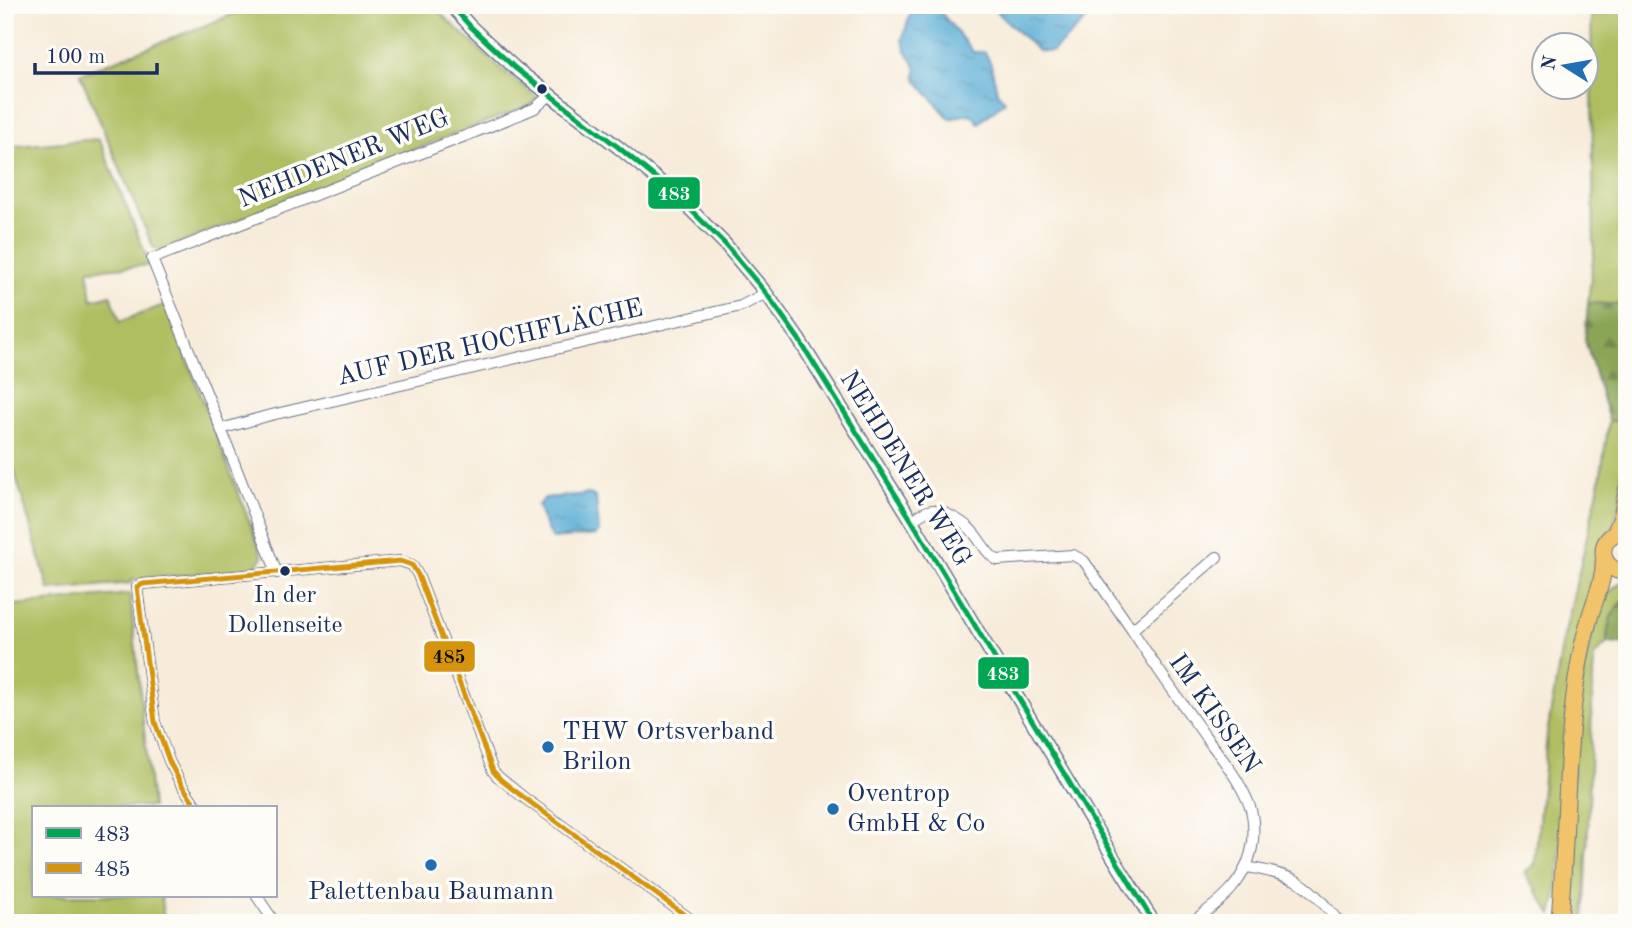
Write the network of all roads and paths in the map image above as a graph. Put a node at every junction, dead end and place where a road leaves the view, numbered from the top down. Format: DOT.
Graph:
graph roads {
  1 [pos="451,5"];
  2 [pos="549,96"];
  3 [pos="766,293"];
  4 [pos="222,429"];
  5 [pos="1627,493"];
  6 [pos="912,521"];
  7 [pos="1621,532"];
  8 [pos="1217,557"];
  9 [pos="1604,558"];
  10 [pos="277,573"];
  11 [pos="1625,573"];
  12 [pos="1598,596"];
  13 [pos="1132,630"];
  14 [pos="196,806"];
  15 [pos="1247,867"];
  16 [pos="257,897"];
  17 [pos="1560,915"];
  18 [pos="275,923"];
  19 [pos="696,923"];
  20 [pos="1154,923"];
  21 [pos="1190,923"];
  22 [pos="1340,923"];
  1 -- 2 [label="street, NEHDENER WEG"];
  2 -- 3 [label="street, NEHDENER WEG"];
  2 -- 4 [label="street, NEHDENER WEG"];
  3 -- 4 [label="street, AUF DER HOCHFLÄCHE"];
  3 -- 6 [label="street, NEHDENER WEG"];
  4 -- 10 [label="street"];
  5 -- 7 [label="main road"];
  6 -- 13 [label="street, IM KISSEN"];
  6 -- 20 [label="street, NEHDENER WEG"];
  7 -- 9 [label="main road"];
  8 -- 13 [label="street"];
  9 -- 11 [label="main road"];
  9 -- 12 [label="main road"];
  10 -- 14 [label="street"];
  10 -- 19 [label="street"];
  11 -- 12 [label="main road"];
  12 -- 17 [label="main road"];
  13 -- 15 [label="street, IM KISSEN"];
  15 -- 21 [label="street, IM KISSEN"];
  15 -- 22 [label="street"];
  16 -- 18 [label="street"];
}
